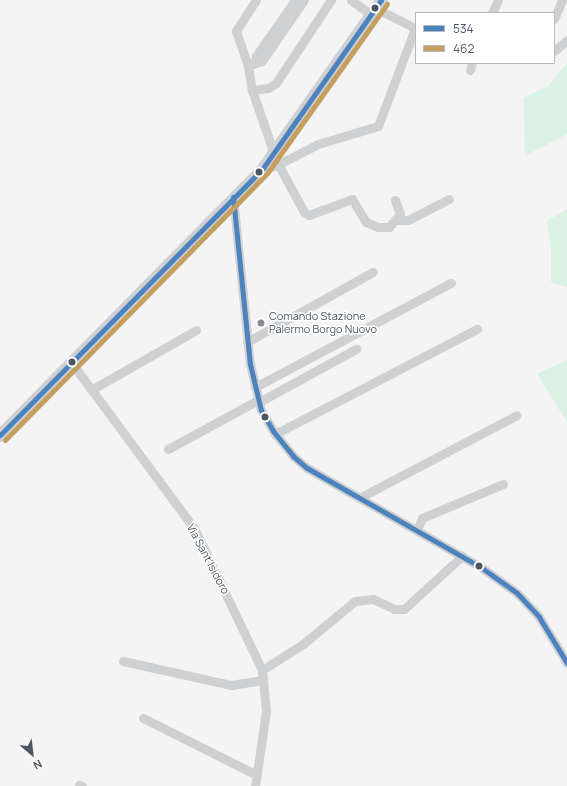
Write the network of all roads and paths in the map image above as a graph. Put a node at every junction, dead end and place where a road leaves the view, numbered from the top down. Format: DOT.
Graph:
graph roads {
  1 [pos="256,0"];
  2 [pos="295,0"];
  3 [pos="304,0"];
  4 [pos="331,0"];
  5 [pos="352,0"];
  6 [pos="498,0"];
  7 [pos="562,0"];
  8 [pos="375,7"];
  9 [pos="492,12"];
  10 [pos="555,17"];
  11 [pos="567,40"];
  12 [pos="555,50"];
  13 [pos="252,64"];
  14 [pos="252,90"];
  15 [pos="276,159"];
  16 [pos="233,197"];
  17 [pos="395,200"];
  18 [pos="449,200"];
  19 [pos="397,220"];
  20 [pos="373,272"];
  21 [pos="452,283"];
  22 [pos="477,329"];
  23 [pos="196,330"];
  24 [pos="247,342"];
  25 [pos="356,349"];
  26 [pos="71,362"];
  27 [pos="255,387"];
  28 [pos="91,390"];
  29 [pos="258,401"];
  30 [pos="518,415"];
  31 [pos="275,434"];
  32 [pos="0,435"];
  33 [pos="168,449"];
  34 [pos="503,484"];
  35 [pos="359,498"];
  36 [pos="417,530"];
  37 [pos="462,556"];
  38 [pos="123,661"];
  39 [pos="567,664"];
  40 [pos="262,670"];
  41 [pos="263,680"];
  42 [pos="143,718"];
  43 [pos="257,775"];
  44 [pos="255,786"];
  1 -- 13 [label="street"];
  2 -- 13 [label="street"];
  3 -- 13 [label="street"];
  4 -- 14 [label="street"];
  5 -- 8 [label="street"];
  6 -- 9 [label="street"];
  7 -- 10 [label="street"];
  8 -- 15 [label="street"];
  8 -- 15 [label="street"];
  11 -- 12 [label="street"];
  13 -- 14 [label="street"];
  14 -- 15 [label="street"];
  15 -- 16 [label="street"];
  15 -- 19 [label="street"];
  16 -- 24 [label="street"];
  16 -- 26 [label="street"];
  17 -- 19 [label="street"];
  18 -- 19 [label="street"];
  20 -- 24 [label="street"];
  21 -- 27 [label="street"];
  22 -- 31 [label="street"];
  23 -- 28 [label="street"];
  24 -- 27 [label="street"];
  25 -- 29 [label="street"];
  26 -- 28 [label="street, Via Sant'Isidoro"];
  26 -- 32 [label="street"];
  27 -- 29 [label="street"];
  28 -- 40 [label="street, Via Sant'Isidoro"];
  29 -- 31 [label="street"];
  29 -- 33 [label="street"];
  30 -- 35 [label="street"];
  31 -- 35 [label="street"];
  34 -- 36 [label="street"];
  35 -- 36 [label="street"];
  36 -- 37 [label="street"];
  37 -- 39 [label="street"];
  37 -- 40 [label="street"];
  38 -- 41 [label="street"];
  40 -- 41 [label="street, Via Sant'Isidoro"];
  41 -- 43 [label="street, Via Sant'Isidoro"];
  42 -- 43 [label="street"];
  43 -- 44 [label="street, Via Sant'Isidoro"];
}
